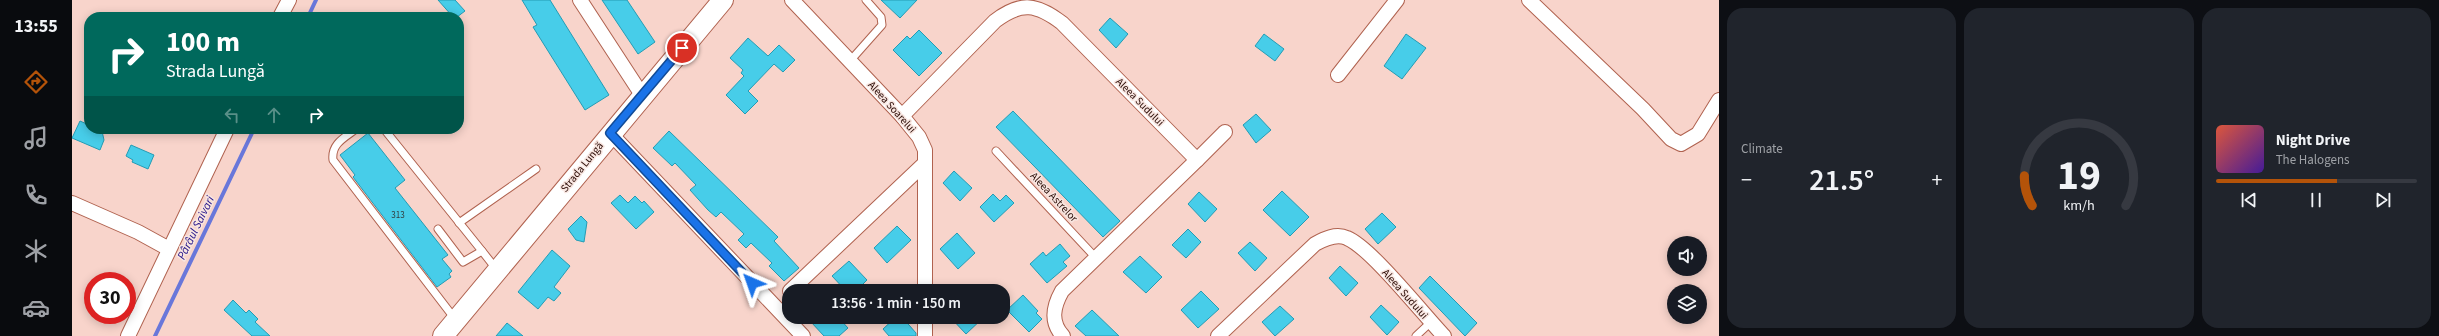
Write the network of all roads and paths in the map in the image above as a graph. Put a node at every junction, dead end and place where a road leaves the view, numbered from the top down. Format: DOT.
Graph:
graph roads {
  1 [pos="289,0"];
  2 [pos="580,0"];
  3 [pos="723,0"];
  4 [pos="792,0"];
  5 [pos="866,0"];
  6 [pos="1397,0"];
  7 [pos="1529,0"];
  8 [pos="283,12"];
  9 [pos="850,61"];
  10 [pos="1338,75"];
  11 [pos="642,95"];
  12 [pos="1719,100"];
  13 [pos="902,116"];
  14 [pos="1225,132"];
  15 [pos="610,133"];
  16 [pos="225,134"];
  17 [pos="349,134"];
  18 [pos="388,134"];
  19 [pos="996,151"];
  20 [pos="1197,160"];
  21 [pos="924,163"];
  22 [pos="536,169"];
  23 [pos="72,203"];
  24 [pos="459,223"];
  25 [pos="438,230"];
  26 [pos="169,249"];
  27 [pos="482,251"];
  28 [pos="1096,258"];
  29 [pos="497,270"];
  30 [pos="796,284"];
  31 [pos="925,284"];
  32 [pos="782,298"];
  33 [pos="774,306"];
  34 [pos="456,320"];
  35 [pos="1431,322"];
  36 [pos="925,324"];
  37 [pos="128,336"];
  38 [pos="444,336"];
  39 [pos="803,336"];
  40 [pos="925,336"];
  41 [pos="1063,336"];
  42 [pos="1218,336"];
  43 [pos="1416,336"];
  44 [pos="1444,336"];
  1 -- 8 [label="street"];
  2 -- 11 [label="street"];
  3 -- 11 [label="main road, Strada Lungă"];
  4 -- 9 [label="street, Aleea Soarelui"];
  5 -- 9 [label="lane"];
  6 -- 10 [label="street"];
  7 -- 12 [label="street"];
  9 -- 13 [label="street, Aleea Soarelui"];
  11 -- 15 [label="main road, Strada Lungă"];
  13 -- 20 [label="street, Aleea Sudului"];
  13 -- 21 [label="street, Aleea Soarelui"];
  14 -- 20 [label="street"];
  15 -- 29 [label="main road, Strada Lungă"];
  15 -- 33 [label="street"];
  16 -- 26 [label="street"];
  17 -- 34 [label="lane"];
  18 -- 24 [label="lane"];
  19 -- 28 [label="lane, Aleea Astrelor"];
  20 -- 28 [label="street"];
  21 -- 30 [label="street"];
  21 -- 31 [label="street, Aleea Soarelui"];
  22 -- 24 [label="lane"];
  23 -- 26 [label="street"];
  24 -- 27 [label="lane"];
  25 -- 27 [label="lane"];
  26 -- 37 [label="street"];
  27 -- 29 [label="lane"];
  28 -- 41 [label="street"];
  29 -- 34 [label="main road, Strada Lungă"];
  32 -- 33 [label="street"];
  33 -- 39 [label="street"];
  34 -- 38 [label="main road, Strada Lungă"];
  35 -- 42 [label="street, Aleea Sudului"];
  35 -- 43 [label="lane"];
  35 -- 44 [label="street, Aleea Sudului"];
  36 -- 40 [label="street"];
}
